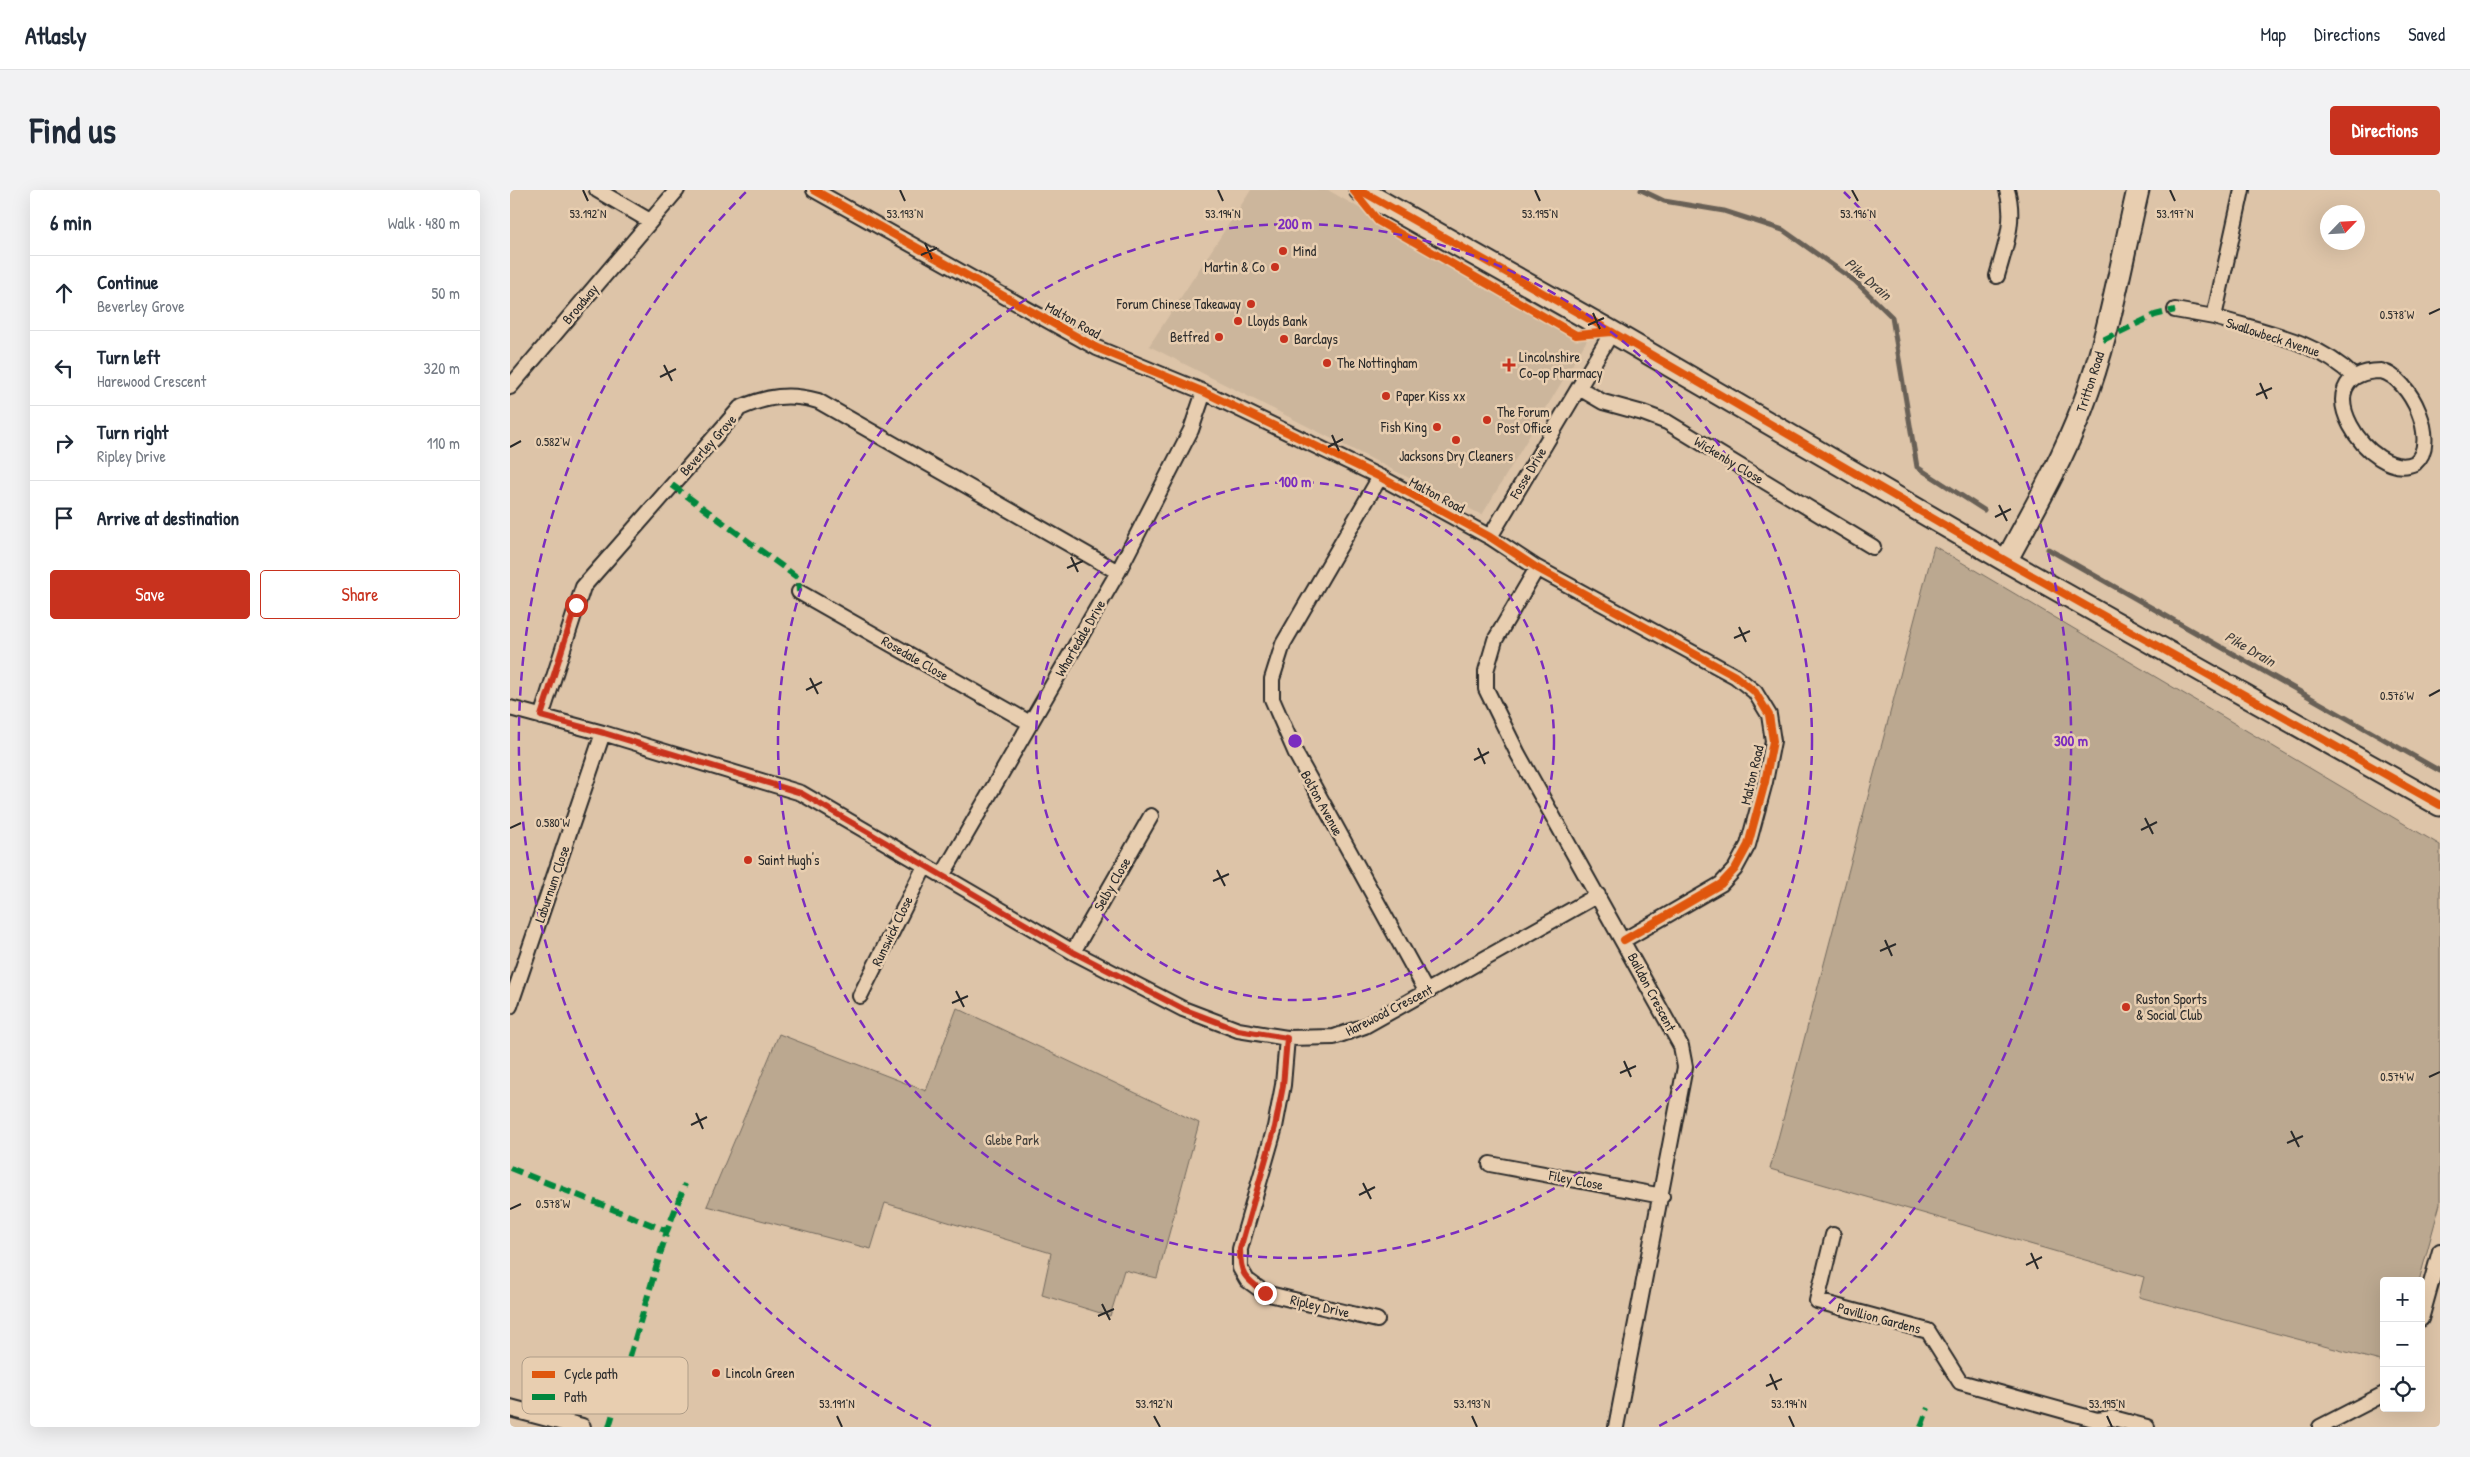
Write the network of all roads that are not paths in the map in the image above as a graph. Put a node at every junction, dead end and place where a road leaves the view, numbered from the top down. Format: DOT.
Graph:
graph roads {
  1 [pos="597,190"];
  2 [pos="677,190"];
  3 [pos="814,190"];
  4 [pos="1360,190"];
  5 [pos="2008,190"];
  6 [pos="2138,190"];
  7 [pos="2242,190"];
  8 [pos="650,222"];
  9 [pos="1997,276"];
  10 [pos="2175,310"];
  11 [pos="2214,317"];
  12 [pos="1612,332"];
  13 [pos="2354,377"];
  14 [pos="510,387"];
  15 [pos="1579,388"];
  16 [pos="1204,392"];
  17 [pos="1380,478"];
  18 [pos="1490,537"];
  19 [pos="1873,547"];
  20 [pos="2006,561"];
  21 [pos="1537,568"];
  22 [pos="1118,572"];
  23 [pos="799,592"];
  24 [pos="510,708"];
  25 [pos="541,716"];
  26 [pos="1030,723"];
  27 [pos="604,733"];
  28 [pos="2440,805"];
  29 [pos="1151,816"];
  30 [pos="925,866"];
  31 [pos="942,876"];
  32 [pos="1598,895"];
  33 [pos="1624,940"];
  34 [pos="1073,952"];
  35 [pos="1426,991"];
  36 [pos="860,996"];
  37 [pos="510,1006"];
  38 [pos="1287,1038"];
  39 [pos="1490,1164"];
  40 [pos="1662,1196"];
  41 [pos="1833,1235"];
  42 [pos="2440,1251"];
  43 [pos="2425,1305"];
  44 [pos="1377,1320"];
  45 [pos="2380,1396"];
  46 [pos="533,1414"];
  47 [pos="582,1427"];
  48 [pos="1616,1427"];
  49 [pos="2147,1427"];
  50 [pos="2320,1427"];
  1 -- 8 [label="street"];
  2 -- 8 [label="street"];
  3 -- 16 [label="street, Malton Road"];
  4 -- 12 [label="main road"];
  5 -- 9 [label="street"];
  6 -- 20 [label="main road, Tritton Road"];
  7 -- 11 [label="street, Swallowbeck Avenue"];
  8 -- 14 [label="street, Broadway"];
  10 -- 11 [label="street, Swallowbeck Avenue"];
  11 -- 13 [label="street, Swallowbeck Avenue"];
  12 -- 15 [label="street, Fosse Drive"];
  12 -- 20 [label="main road"];
  13 -- 13 [label="street"];
  15 -- 18 [label="street, Fosse Drive"];
  15 -- 19 [label="street, Wickenby Close"];
  16 -- 17 [label="street, Malton Road"];
  16 -- 22 [label="street, Wharfedale Drive"];
  17 -- 18 [label="street, Malton Road"];
  17 -- 35 [label="street, Bolton Avenue"];
  18 -- 21 [label="street, Malton Road"];
  20 -- 28 [label="main road"];
  21 -- 32 [label="street, Baildon Crescent"];
  21 -- 33 [label="street, Malton Road"];
  22 -- 25 [label="street, Beverley Grove"];
  22 -- 26 [label="street, Wharfedale Drive"];
  23 -- 26 [label="street, Rosedale Close"];
  24 -- 25 [label="street, Harewood Crescent"];
  25 -- 27 [label="street, Harewood Crescent"];
  26 -- 31 [label="street, Wharfedale Drive"];
  27 -- 30 [label="street, Harewood Crescent"];
  27 -- 37 [label="street, Laburnum Close"];
  29 -- 34 [label="street, Selby Close"];
  30 -- 31 [label="street, Harewood Crescent"];
  30 -- 36 [label="street, Runswick Close"];
  31 -- 34 [label="street, Harewood Crescent"];
  32 -- 33 [label="street, Baildon Crescent"];
  32 -- 35 [label="street, Harewood Crescent"];
  33 -- 40 [label="street, Baildon Crescent"];
  34 -- 38 [label="street, Harewood Crescent"];
  35 -- 38 [label="street, Harewood Crescent"];
  38 -- 44 [label="street, Ripley Drive"];
  39 -- 40 [label="street, Filey Close"];
  40 -- 48 [label="street, Baildon Crescent"];
  41 -- 49 [label="street, Pavillion Gardens"];
  42 -- 43 [label="street"];
  45 -- 50 [label="street"];
  46 -- 47 [label="street"];
}
